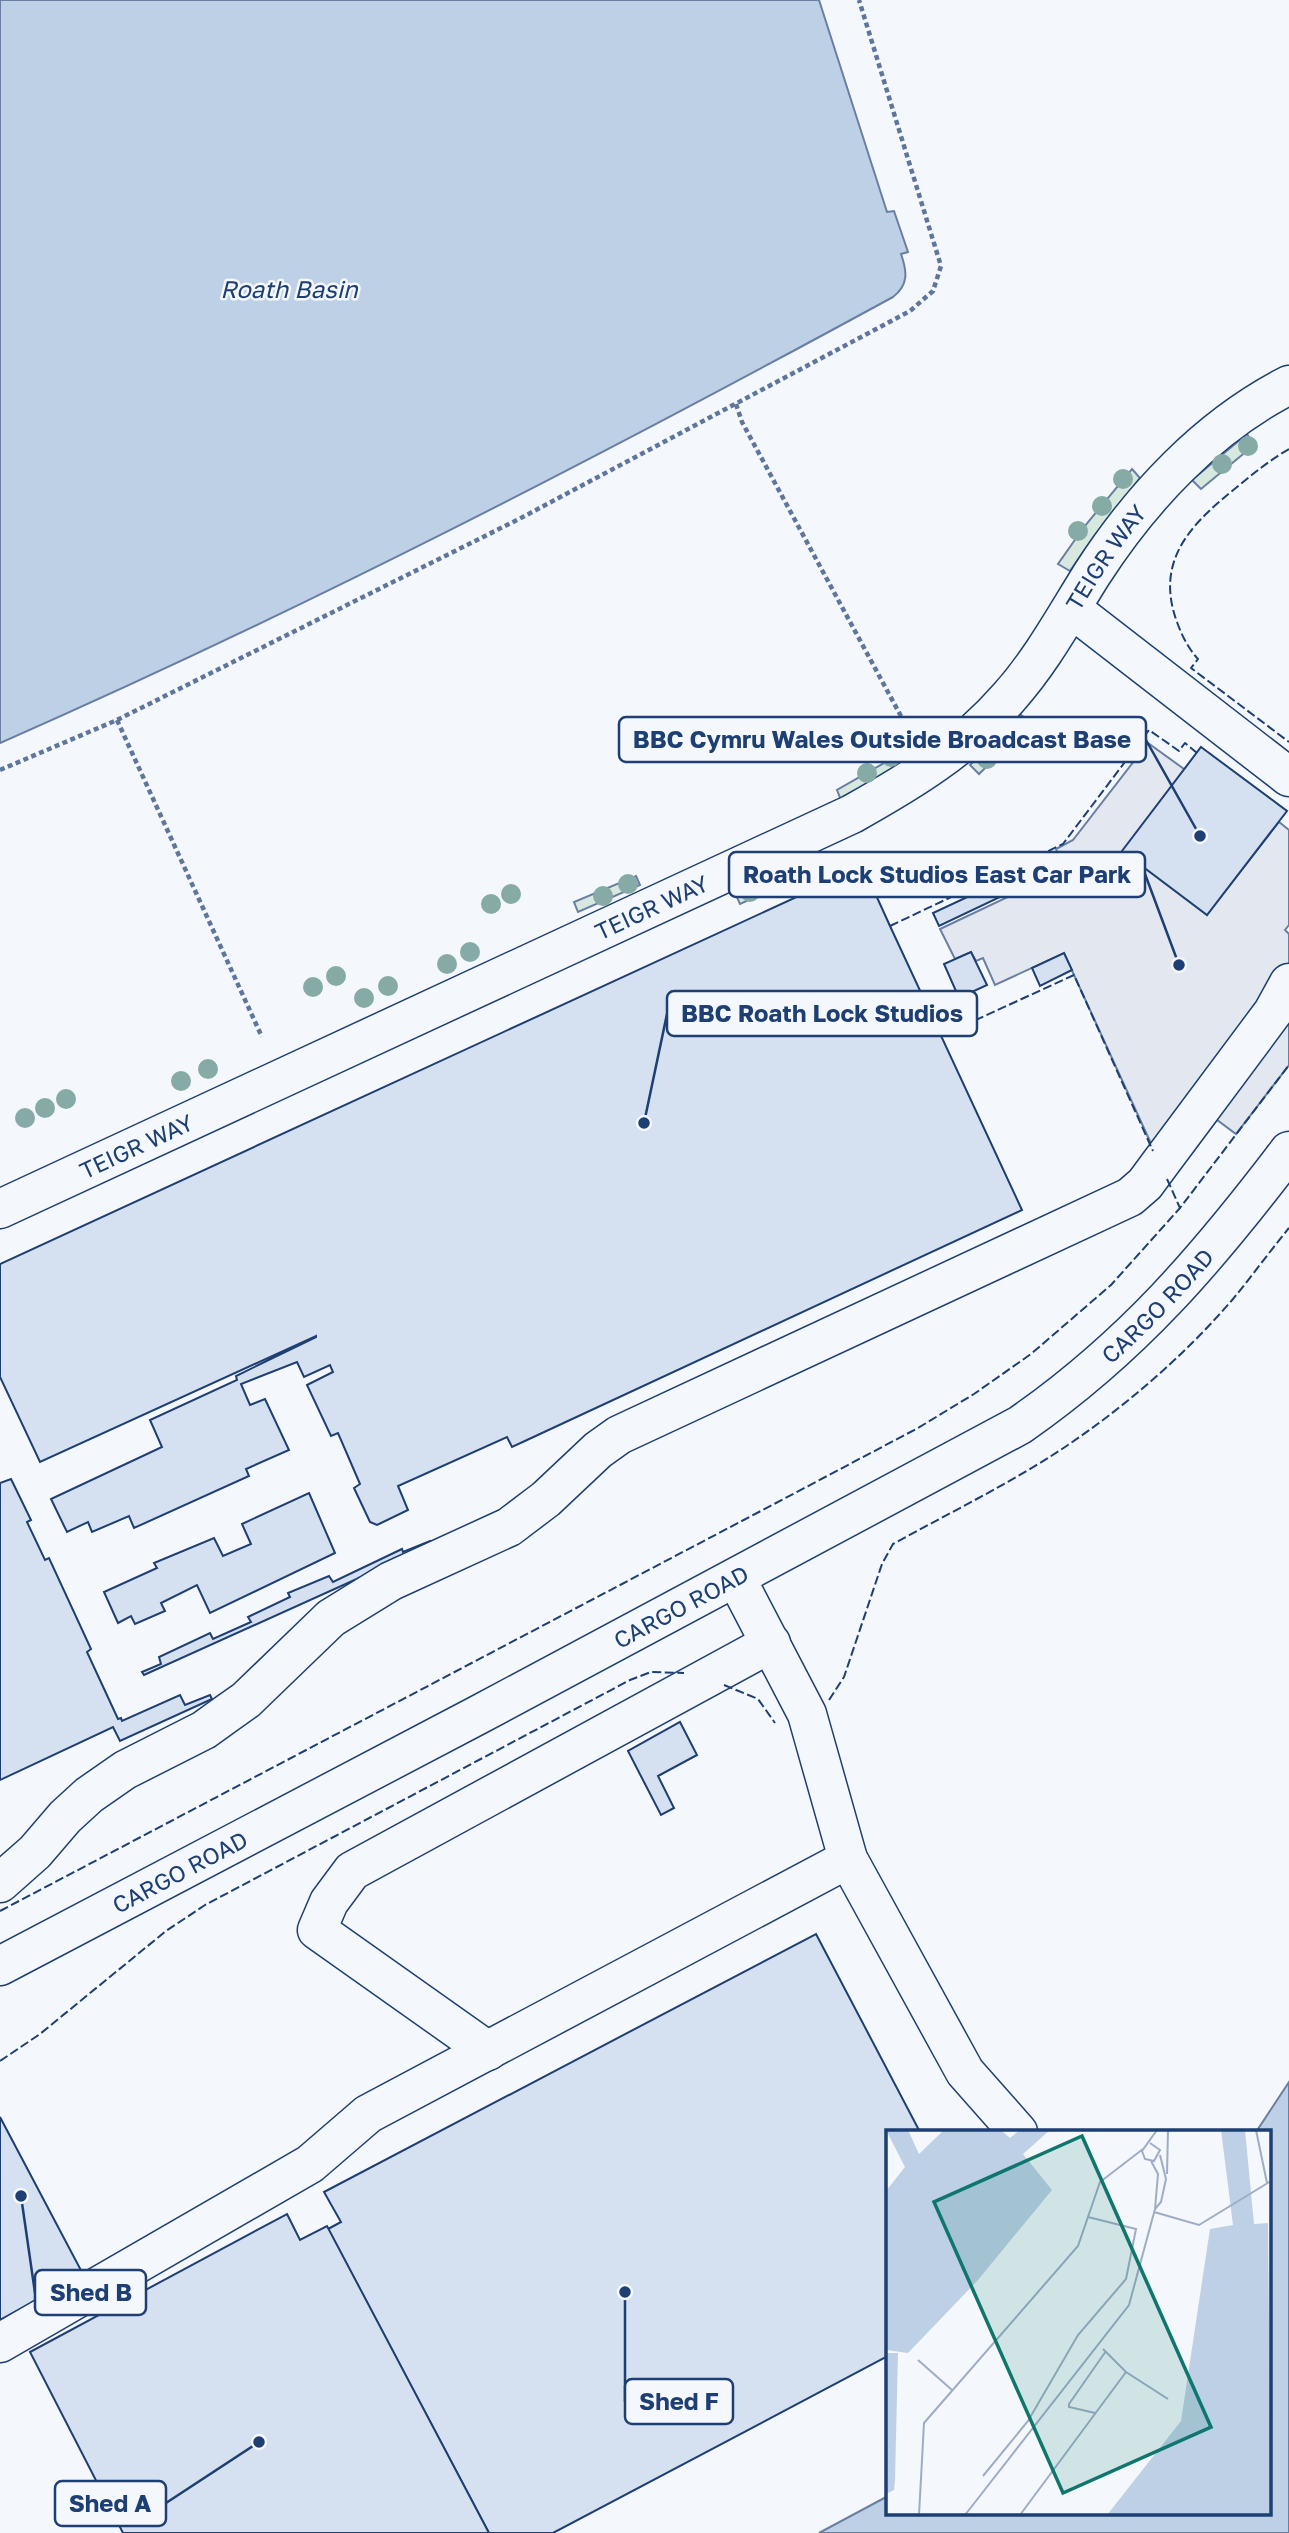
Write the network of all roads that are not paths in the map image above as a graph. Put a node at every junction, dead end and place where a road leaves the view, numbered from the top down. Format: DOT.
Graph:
graph roads {
  1 [pos="1289,385"];
  2 [pos="1072,609"];
  3 [pos="1289,777"];
  4 [pos="1287,986"];
  5 [pos="1289,1150"];
  6 [pos="0,1209"];
  7 [pos="736,1578"];
  8 [pos="771,1643"];
  9 [pos="848,1859"];
  10 [pos="0,1883"];
  11 [pos="0,1966"];
  12 [pos="488,2051"];
  13 [pos="1016,2130"];
  14 [pos="0,2343"];
  1 -- 2 [label="street, TEIGR WAY"];
  2 -- 3 [label="street"];
  2 -- 6 [label="street, TEIGR WAY"];
  4 -- 10 [label="street"];
  5 -- 7 [label="street, CARGO ROAD"];
  7 -- 8 [label="street"];
  7 -- 11 [label="street, CARGO ROAD"];
  8 -- 9 [label="street"];
  8 -- 12 [label="street"];
  9 -- 12 [label="street"];
  9 -- 13 [label="street"];
  12 -- 14 [label="street"];
}
